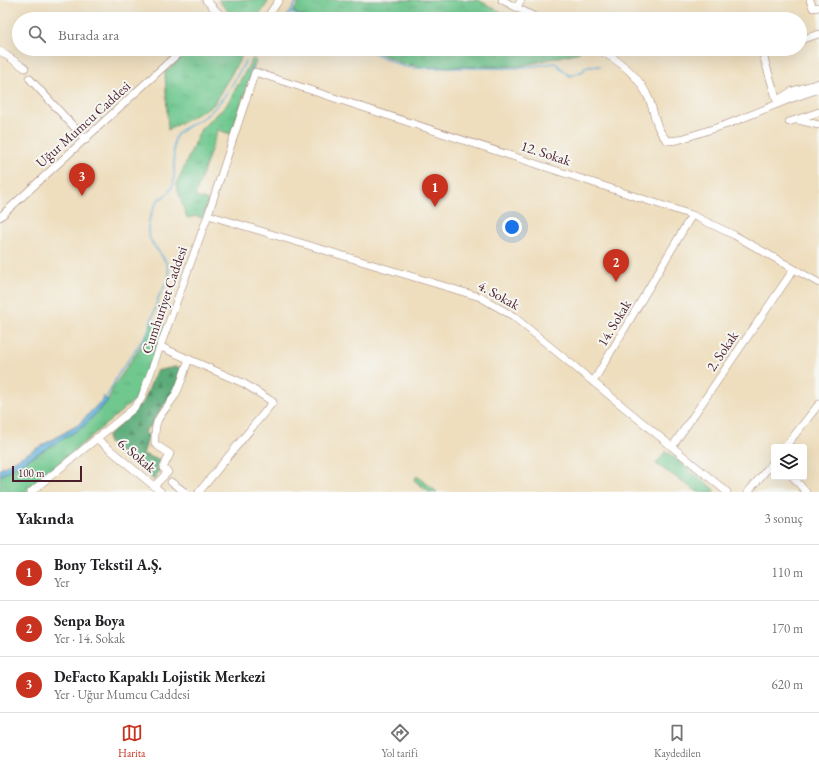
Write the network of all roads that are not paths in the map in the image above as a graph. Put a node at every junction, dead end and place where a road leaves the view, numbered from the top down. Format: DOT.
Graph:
graph roads {
  1 [pos="206,0"];
  2 [pos="279,0"];
  3 [pos="502,0"];
  4 [pos="521,0"];
  5 [pos="810,0"];
  6 [pos="516,7"];
  7 [pos="817,9"];
  8 [pos="215,12"];
  9 [pos="271,12"];
  10 [pos="526,12"];
  11 [pos="819,34"];
  12 [pos="807,38"];
  13 [pos="0,51"];
  14 [pos="176,56"];
  15 [pos="611,56"];
  16 [pos="763,56"];
  17 [pos="25,68"];
  18 [pos="255,72"];
  19 [pos="29,78"];
  20 [pos="819,83"];
  21 [pos="819,90"];
  22 [pos="777,101"];
  23 [pos="819,112"];
  24 [pos="754,115"];
  25 [pos="797,120"];
  26 [pos="789,122"];
  27 [pos="819,125"];
  28 [pos="86,140"];
  29 [pos="208,215"];
  30 [pos="692,215"];
  31 [pos="0,217"];
  32 [pos="794,269"];
  33 [pos="819,283"];
  34 [pos="161,347"];
  35 [pos="189,359"];
  36 [pos="593,382"];
  37 [pos="819,404"];
  38 [pos="96,438"];
  39 [pos="787,444"];
  40 [pos="672,447"];
  41 [pos="771,465"];
  42 [pos="796,480"];
  43 [pos="171,482"];
  44 [pos="154,486"];
  45 [pos="31,492"];
  46 [pos="161,492"];
  47 [pos="184,492"];
  48 [pos="198,492"];
  49 [pos="726,492"];
  50 [pos="748,492"];
  51 [pos="806,492"];
  1 -- 8 [label="street"];
  2 -- 9 [label="street"];
  3 -- 6 [label="street"];
  4 -- 6 [label="street"];
  5 -- 7 [label="street"];
  6 -- 10 [label="street"];
  11 -- 12 [label="street"];
  13 -- 17 [label="street"];
  14 -- 28 [label="street, Uğur Mumcu Caddesi"];
  15 -- 24 [label="street"];
  16 -- 22 [label="street"];
  18 -- 29 [label="street, Cumhuriyet Caddesi"];
  18 -- 30 [label="street, 12. Sokak"];
  19 -- 28 [label="street"];
  20 -- 22 [label="street"];
  21 -- 24 [label="street"];
  22 -- 24 [label="street"];
  23 -- 25 [label="street"];
  25 -- 26 [label="street"];
  25 -- 27 [label="street"];
  28 -- 31 [label="street, Uğur Mumcu Caddesi"];
  29 -- 34 [label="street, Cumhuriyet Caddesi"];
  29 -- 36 [label="street, 4. Sokak"];
  30 -- 32 [label="street, 12. Sokak"];
  30 -- 36 [label="street, 14. Sokak"];
  32 -- 33 [label="street, 12. Sokak"];
  32 -- 40 [label="street, 2. Sokak"];
  34 -- 35 [label="street"];
  34 -- 38 [label="street, Cumhuriyet Caddesi"];
  35 -- 44 [label="street"];
  35 -- 48 [label="street"];
  36 -- 40 [label="street, 4. Sokak"];
  37 -- 39 [label="street"];
  38 -- 44 [label="street, 6. Sokak"];
  38 -- 45 [label="street, Cumhuriyet Caddesi"];
  40 -- 49 [label="street, 4. Sokak"];
  41 -- 50 [label="street"];
  42 -- 51 [label="street"];
  43 -- 47 [label="street"];
  44 -- 46 [label="street, 6. Sokak"];
}
